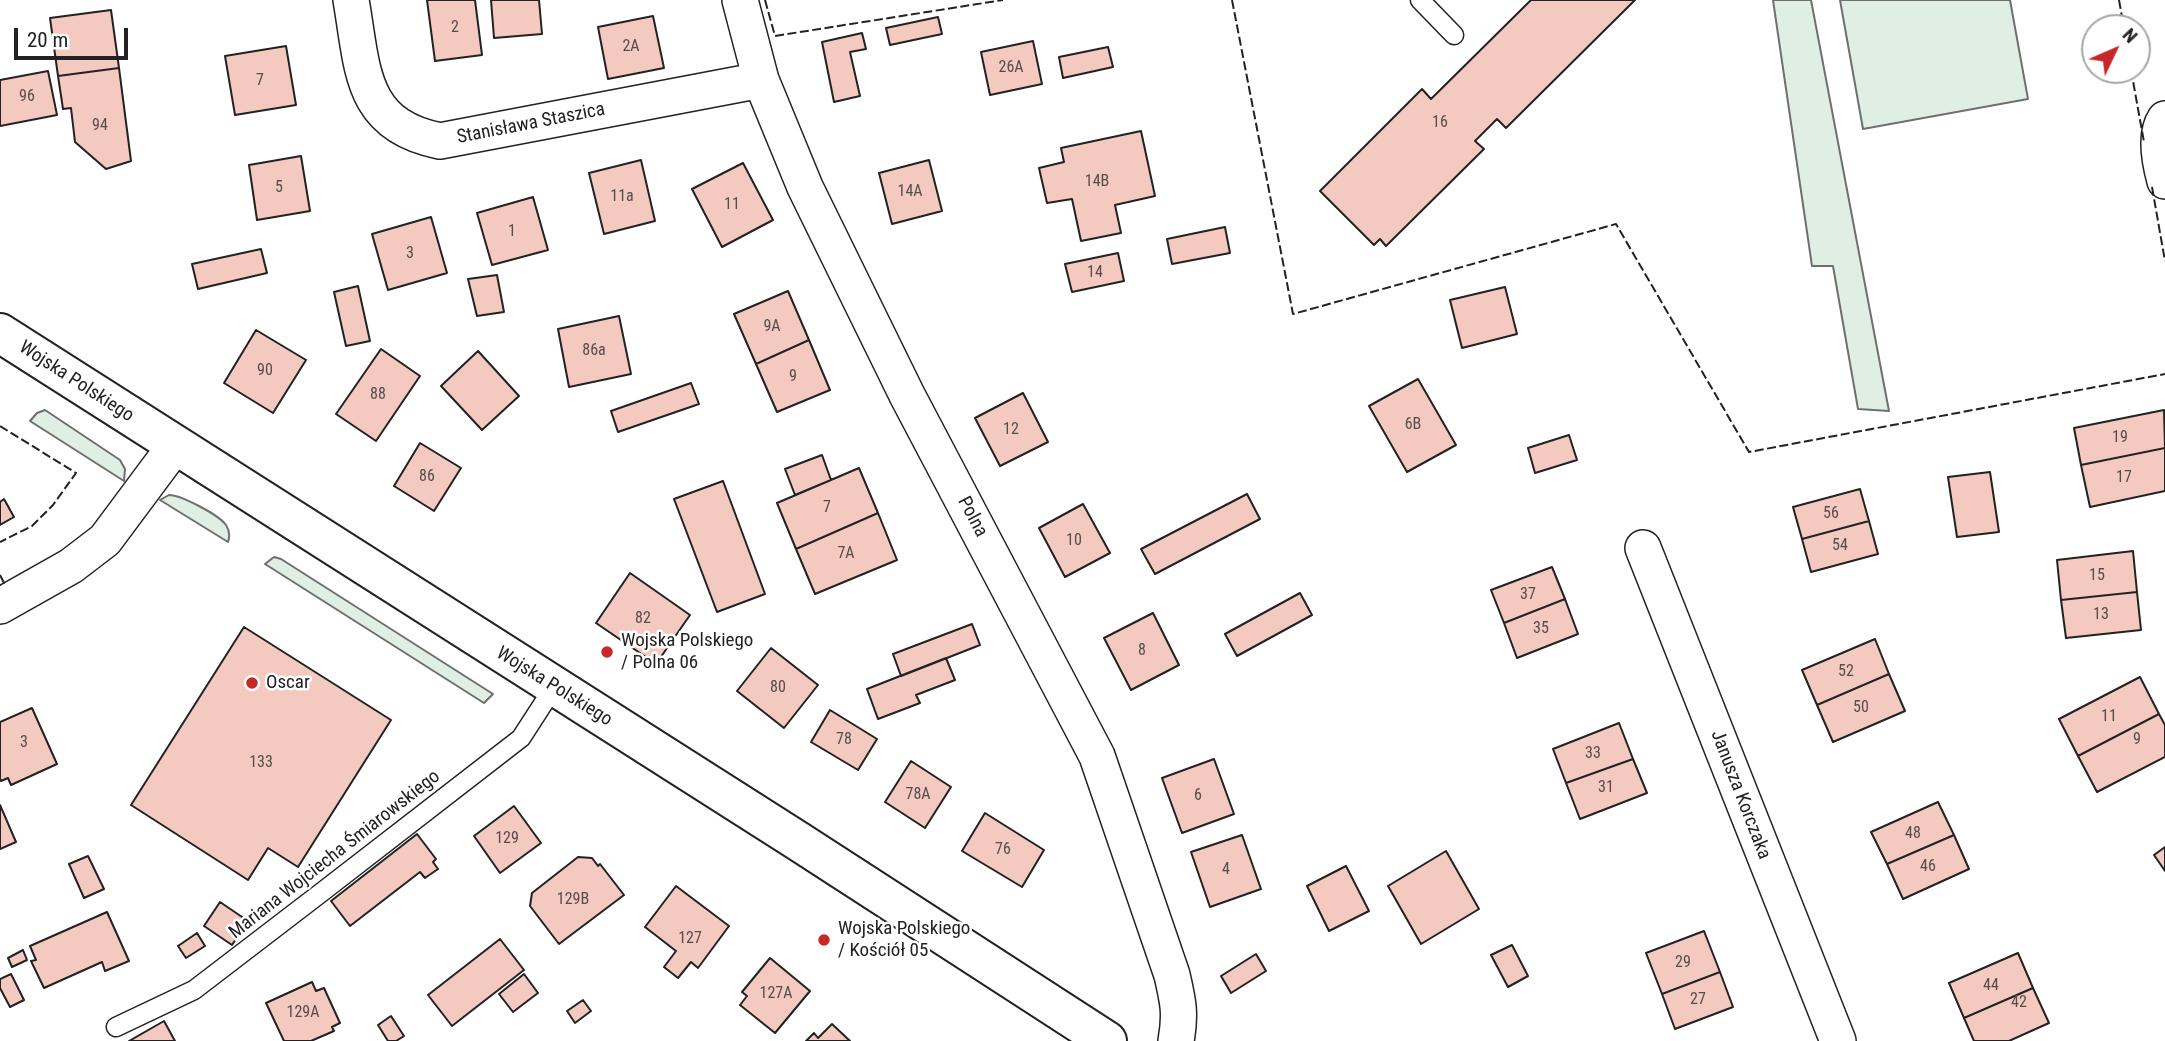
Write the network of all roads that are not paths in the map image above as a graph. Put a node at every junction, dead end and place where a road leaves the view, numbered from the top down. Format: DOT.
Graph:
graph roads {
  1 [pos="351,0"];
  2 [pos="740,0"];
  3 [pos="1420,0"];
  4 [pos="1454,35"];
  5 [pos="761,80"];
  6 [pos="2165,118"];
  7 [pos="2165,181"];
  8 [pos="0,333"];
  9 [pos="175,446"];
  10 [pos="1643,548"];
  11 [pos="0,606"];
  12 [pos="554,687"];
  13 [pos="116,1027"];
  14 [pos="1092,1038"];
  15 [pos="1176,1041"];
  16 [pos="1838,1041"];
  1 -- 5 [label="street, Stanisława Staszica"];
  2 -- 5 [label="street, Polna"];
  3 -- 4 [label="lane"];
  5 -- 15 [label="street, Polna"];
  6 -- 7 [label="street"];
  8 -- 9 [label="main road, Wojska Polskiego"];
  9 -- 11 [label="street"];
  9 -- 12 [label="main road, Wojska Polskiego"];
  10 -- 16 [label="street, Janusza Korczaka"];
  12 -- 13 [label="lane, Mariana Wojciecha Śmiarowskiego"];
  12 -- 14 [label="main road, Wojska Polskiego"];
}
